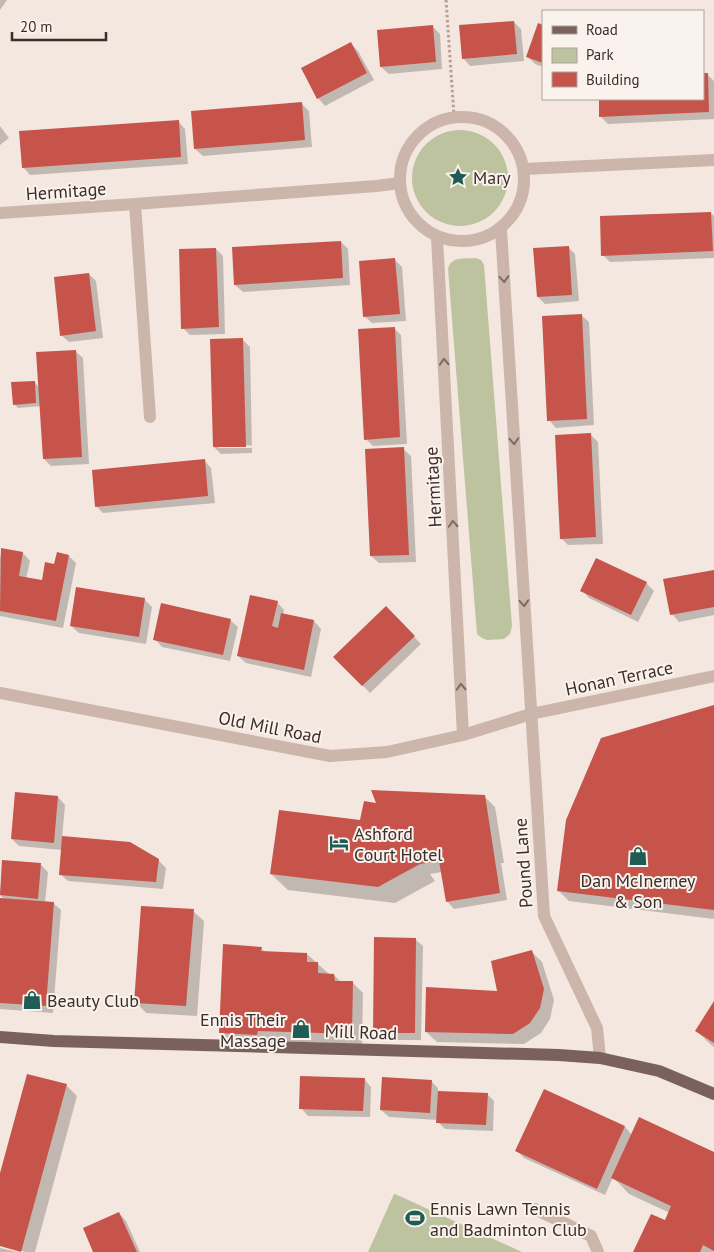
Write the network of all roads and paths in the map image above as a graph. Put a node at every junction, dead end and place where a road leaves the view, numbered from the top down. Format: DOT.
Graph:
graph roads {
  1 [pos="446,0"];
  2 [pos="454,116"];
  3 [pos="714,160"];
  4 [pos="524,169"];
  5 [pos="400,183"];
  6 [pos="135,204"];
  7 [pos="0,213"];
  8 [pos="501,230"];
  9 [pos="437,236"];
  10 [pos="150,418"];
  11 [pos="714,676"];
  12 [pos="0,693"];
  13 [pos="531,714"];
  14 [pos="464,735"];
  15 [pos="0,1037"];
  16 [pos="600,1058"];
  17 [pos="714,1094"];
  18 [pos="535,1209"];
  19 [pos="598,1252"];
  1 -- 2 [label="path"];
  2 -- 4 [label="street"];
  2 -- 5 [label="street"];
  3 -- 4 [label="street"];
  4 -- 8 [label="street"];
  5 -- 6 [label="street, Hermitage"];
  5 -- 9 [label="street"];
  6 -- 7 [label="street, Hermitage"];
  6 -- 10 [label="street"];
  8 -- 9 [label="street"];
  8 -- 13 [label="street, one-way"];
  14 -- 9 [label="street, Hermitage, one-way"];
  11 -- 13 [label="street, Honan Terrace"];
  12 -- 14 [label="street, Old Mill Road"];
  13 -- 14 [label="street, Old Mill Road"];
  13 -- 16 [label="street, Pound Lane"];
  15 -- 16 [label="main road, Mill Road"];
  16 -- 17 [label="main road, Mill Road"];
  18 -- 19 [label="street"];
}
